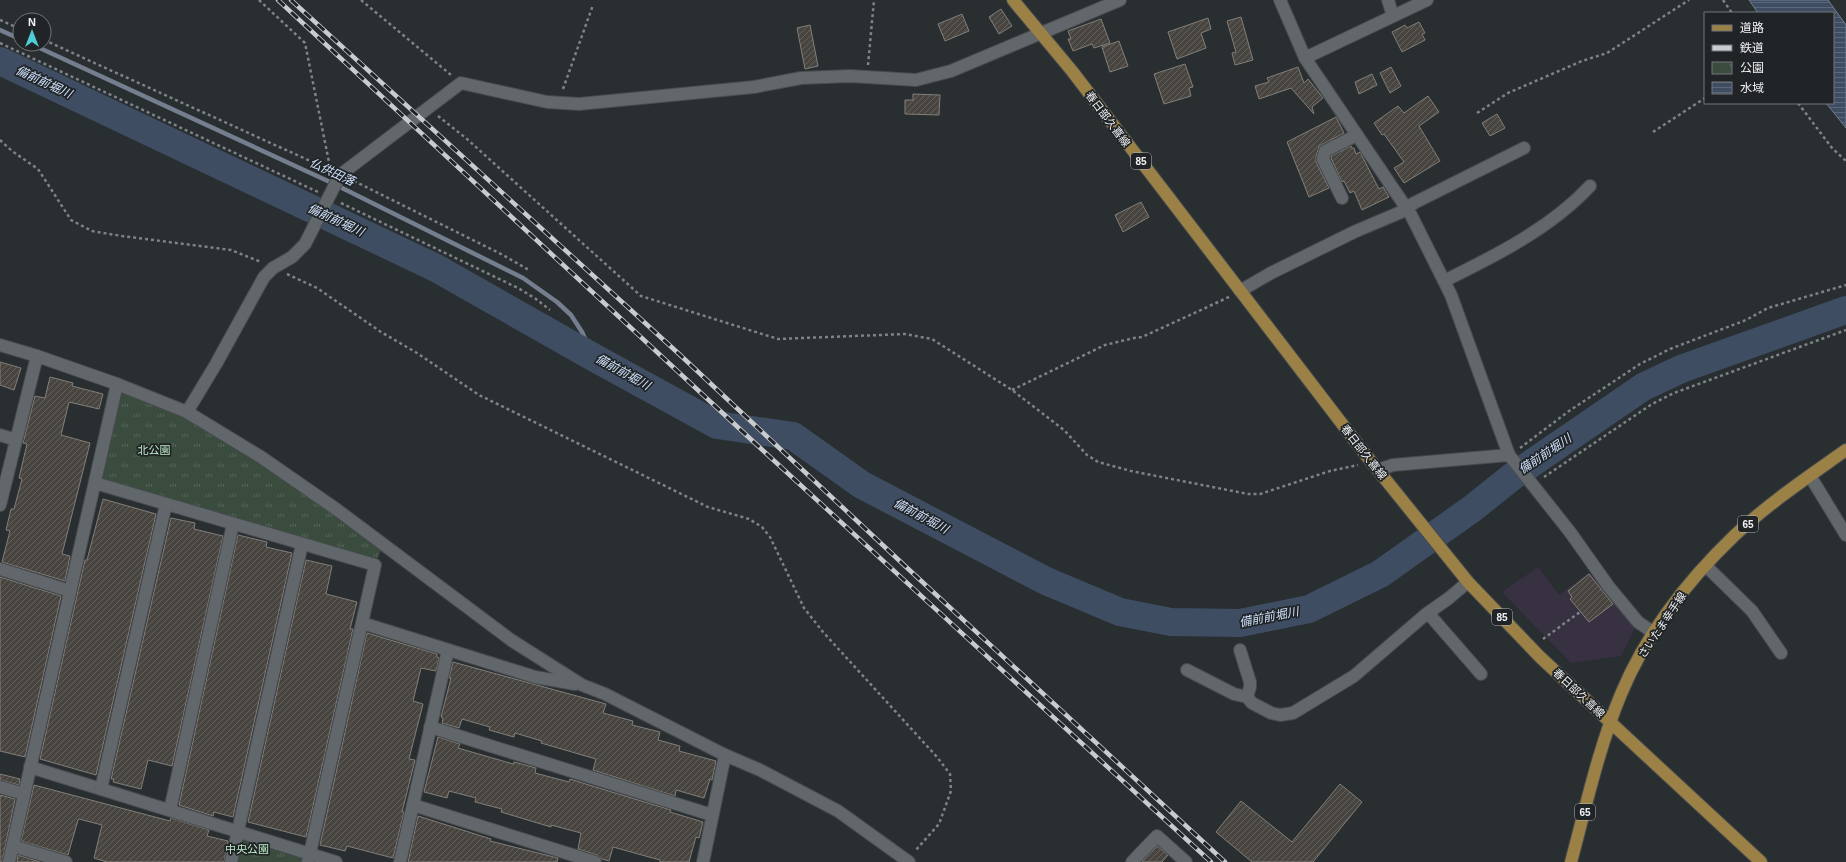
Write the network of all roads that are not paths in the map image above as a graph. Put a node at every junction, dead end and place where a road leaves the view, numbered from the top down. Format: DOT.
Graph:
graph roads {
  1 [pos="1013,0"];
  2 [pos="1120,0"];
  3 [pos="1280,0"];
  4 [pos="1388,0"];
  5 [pos="1427,0"];
  6 [pos="1393,16"];
  7 [pos="1040,33"];
  8 [pos="1305,58"];
  9 [pos="1357,135"];
  10 [pos="1524,148"];
  11 [pos="1590,186"];
  12 [pos="1342,198"];
  13 [pos="1406,208"];
  14 [pos="1444,281"];
  15 [pos="1240,291"];
  16 [pos="0,345"];
  17 [pos="37,356"];
  18 [pos="117,384"];
  19 [pos="187,412"];
  20 [pos="0,435"];
  21 [pos="16,440"];
  22 [pos="1846,450"];
  23 [pos="1511,457"];
  24 [pos="1378,470"];
  25 [pos="1810,476"];
  26 [pos="95,483"];
  27 [pos="166,504"];
  28 [pos="0,505"];
  29 [pos="233,524"];
  30 [pos="1846,535"];
  31 [pos="302,544"];
  32 [pos="1706,566"];
  33 [pos="0,569"];
  34 [pos="1468,582"];
  35 [pos="70,591"];
  36 [pos="1428,613"];
  37 [pos="362,623"];
  38 [pos="1654,633"];
  39 [pos="448,650"];
  40 [pos="1240,650"];
  41 [pos="1781,653"];
  42 [pos="1187,670"];
  43 [pos="1481,674"];
  44 [pos="582,685"];
  45 [pos="1247,697"];
  46 [pos="1611,722"];
  47 [pos="430,727"];
  48 [pos="725,755"];
  49 [pos="30,767"];
  50 [pos="0,787"];
  51 [pos="101,789"];
  52 [pos="24,794"];
  53 [pos="413,805"];
  54 [pos="170,810"];
  55 [pos="712,815"];
  56 [pos="238,831"];
  57 [pos="13,846"];
  58 [pos="309,858"];
  59 [pos="907,861"];
  60 [pos="9,862"];
  61 [pos="66,862"];
  62 [pos="231,862"];
  63 [pos="336,862"];
  64 [pos="400,862"];
  65 [pos="595,862"];
  66 [pos="703,862"];
  67 [pos="1132,862"];
  68 [pos="1186,862"];
  69 [pos="1571,862"];
  70 [pos="1761,862"];
  1 -- 7 [label="main road, 春日部久喜線 / 85"];
  2 -- 7 [label="street"];
  3 -- 8 [label="street"];
  4 -- 6 [label="street"];
  5 -- 6 [label="street"];
  6 -- 8 [label="street"];
  7 -- 15 [label="main road, 春日部久喜線 / 85"];
  7 -- 19 [label="street"];
  8 -- 9 [label="street"];
  9 -- 12 [label="street"];
  9 -- 13 [label="street"];
  10 -- 13 [label="street"];
  11 -- 14 [label="street"];
  13 -- 14 [label="street"];
  13 -- 15 [label="street"];
  14 -- 23 [label="street"];
  15 -- 24 [label="main road, 春日部久喜線 / 85"];
  16 -- 17 [label="street"];
  17 -- 18 [label="street"];
  17 -- 21 [label="street"];
  18 -- 19 [label="street"];
  18 -- 26 [label="street"];
  19 -- 44 [label="street"];
  20 -- 21 [label="street"];
  21 -- 28 [label="street"];
  22 -- 25 [label="main road, さいたま幸手線 / 65"];
  23 -- 24 [label="street"];
  23 -- 38 [label="street"];
  24 -- 34 [label="main road, 春日部久喜線 / 85"];
  25 -- 30 [label="street"];
  25 -- 32 [label="main road, さいたま幸手線 / 65"];
  26 -- 27 [label="street"];
  26 -- 35 [label="street"];
  27 -- 29 [label="street"];
  27 -- 51 [label="street"];
  29 -- 31 [label="street"];
  29 -- 54 [label="street"];
  31 -- 37 [label="street"];
  31 -- 56 [label="street"];
  32 -- 38 [label="main road, さいたま幸手線 / 65"];
  32 -- 41 [label="street"];
  33 -- 35 [label="street"];
  34 -- 36 [label="street"];
  34 -- 46 [label="main road, 春日部久喜線 / 85"];
  35 -- 49 [label="street"];
  36 -- 43 [label="street"];
  36 -- 45 [label="street"];
  37 -- 39 [label="street"];
  37 -- 58 [label="street"];
  38 -- 46 [label="main road, さいたま幸手線 / 65"];
  39 -- 44 [label="street"];
  39 -- 47 [label="street"];
  40 -- 45 [label="street"];
  42 -- 45 [label="street"];
  44 -- 48 [label="street"];
  46 -- 69 [label="main road, さいたま幸手線 / 65"];
  46 -- 70 [label="main road, 春日部久喜線 / 85"];
  47 -- 53 [label="street"];
  47 -- 55 [label="street"];
  48 -- 55 [label="street"];
  48 -- 59 [label="street"];
  49 -- 51 [label="street"];
  49 -- 52 [label="street"];
  50 -- 52 [label="street"];
  51 -- 54 [label="street"];
  52 -- 57 [label="street"];
  53 -- 64 [label="street"];
  53 -- 65 [label="street"];
  54 -- 56 [label="street"];
  55 -- 66 [label="street"];
  56 -- 58 [label="street"];
  56 -- 62 [label="street"];
  57 -- 60 [label="street"];
  57 -- 61 [label="street"];
  58 -- 63 [label="street"];
  67 -- 68 [label="street"];
}
